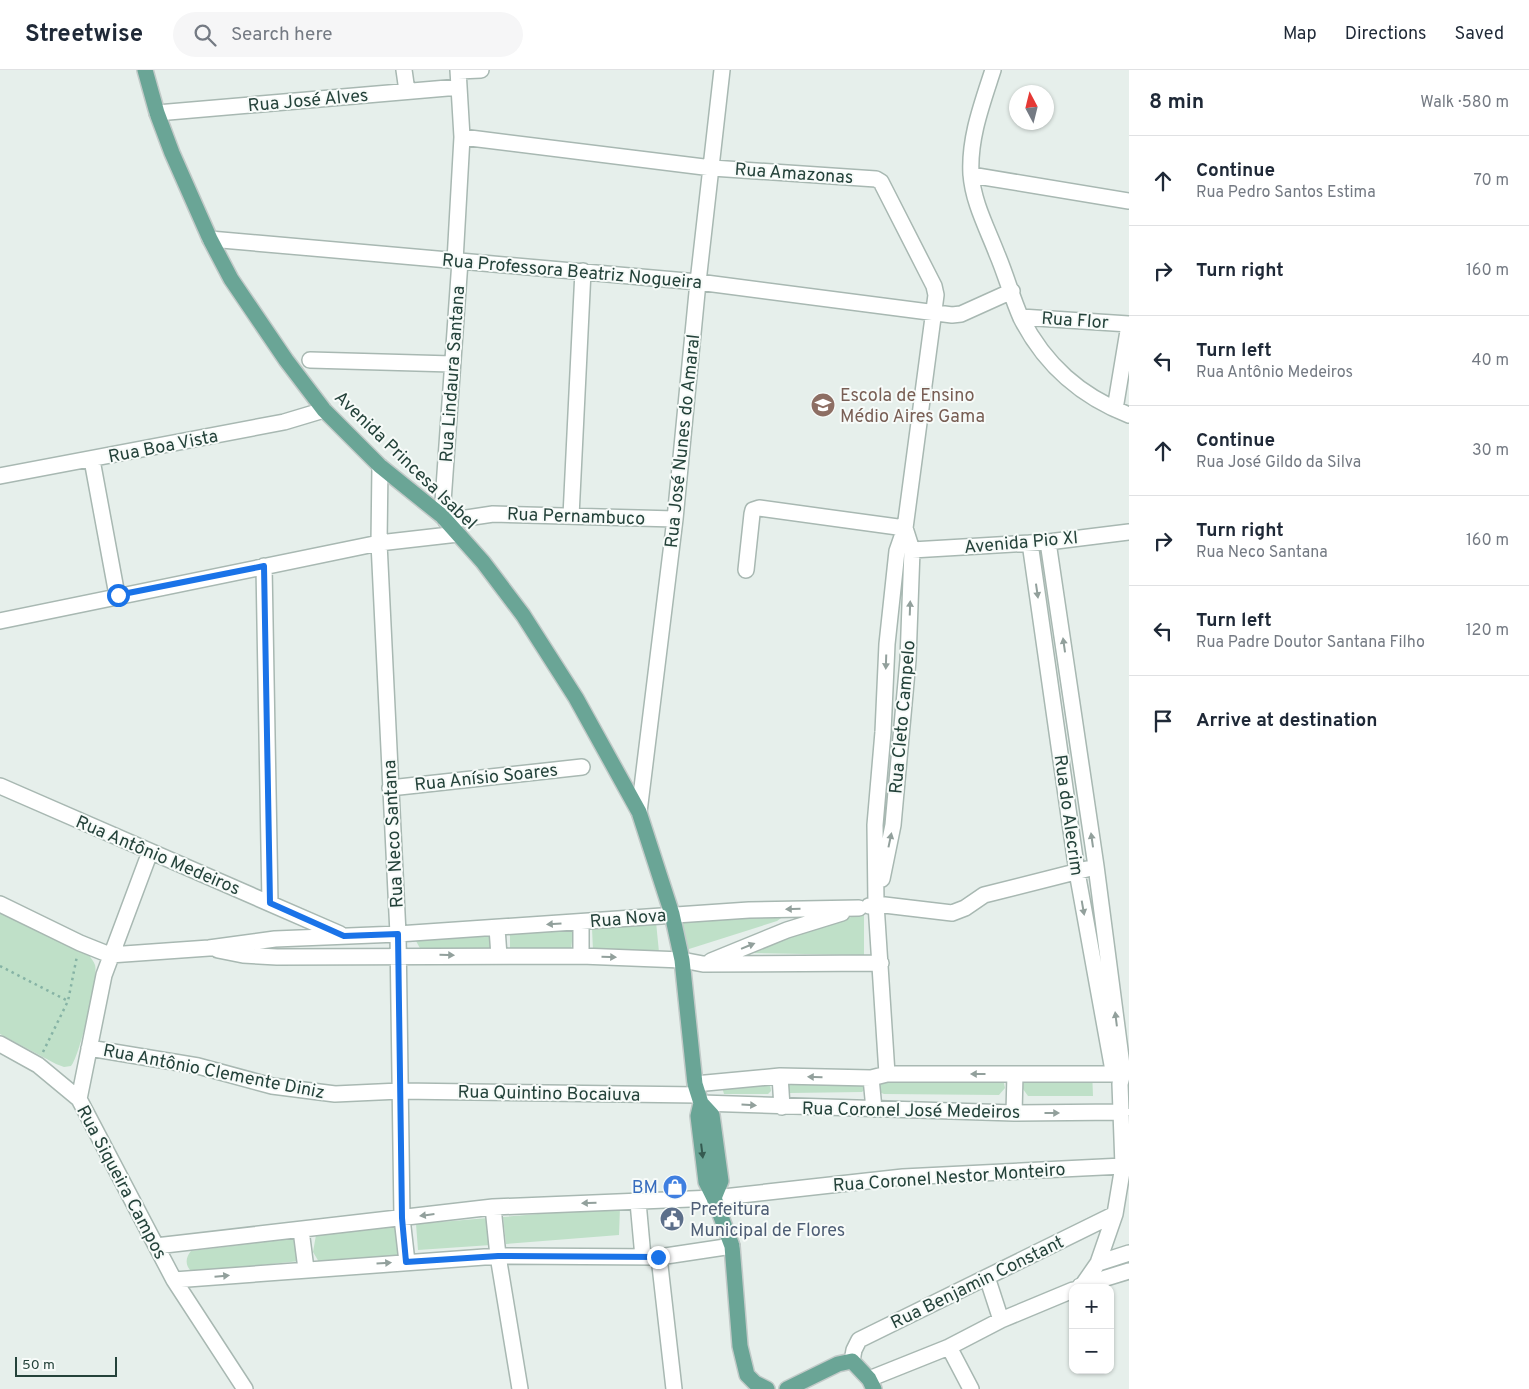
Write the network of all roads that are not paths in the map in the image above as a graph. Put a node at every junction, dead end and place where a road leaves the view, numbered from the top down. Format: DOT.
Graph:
graph roads {
  1 [pos="145,70"];
  2 [pos="404,70"];
  3 [pos="481,70"];
  4 [pos="722,70"];
  5 [pos="993,70"];
  6 [pos="458,71"];
  7 [pos="460,87"];
  8 [pos="407,91"];
  9 [pos="157,113"];
  10 [pos="462,137"];
  11 [pos="712,168"];
  12 [pos="971,175"];
  13 [pos="876,179"];
  14 [pos="1129,202"];
  15 [pos="210,239"];
  16 [pos="458,261"];
  17 [pos="583,270"];
  18 [pos="698,282"];
  19 [pos="1012,291"];
  20 [pos="933,311"];
  21 [pos="1021,316"];
  22 [pos="1129,325"];
  23 [pos="310,360"];
  24 [pos="452,364"];
  25 [pos="324,410"];
  26 [pos="1122,412"];
  27 [pos="92,460"];
  28 [pos="380,466"];
  29 [pos="0,476"];
  30 [pos="571,516"];
  31 [pos="444,519"];
  32 [pos="675,519"];
  33 [pos="905,528"];
  34 [pos="1129,532"];
  35 [pos="458,534"];
  36 [pos="1048,542"];
  37 [pos="1030,543"];
  38 [pos="379,544"];
  39 [pos="912,550"];
  40 [pos="264,566"];
  41 [pos="746,570"];
  42 [pos="118,595"];
  43 [pos="0,621"];
  44 [pos="1069,681"];
  45 [pos="1050,686"];
  46 [pos="582,767"];
  47 [pos="0,786"];
  48 [pos="390,788"];
  49 [pos="639,812"];
  50 [pos="150,852"];
  51 [pos="1096,866"];
  52 [pos="1077,872"];
  53 [pos="270,903"];
  54 [pos="0,904"];
  55 [pos="876,904"];
  56 [pos="859,908"];
  57 [pos="672,914"];
  58 [pos="581,922"];
  59 [pos="497,928"];
  60 [pos="398,934"];
  61 [pos="344,936"];
  62 [pos="312,937"];
  63 [pos="275,939"];
  64 [pos="209,948"];
  65 [pos="110,955"];
  66 [pos="398,955"];
  67 [pos="314,956"];
  68 [pos="499,956"];
  69 [pos="581,956"];
  70 [pos="277,957"];
  71 [pos="682,960"];
  72 [pos="880,963"];
  73 [pos="702,964"];
  74 [pos="0,1044"];
  75 [pos="89,1048"];
  76 [pos="887,1074"];
  77 [pos="1015,1074"];
  78 [pos="780,1076"];
  79 [pos="871,1078"];
  80 [pos="1117,1079"];
  81 [pos="400,1091"];
  82 [pos="698,1094"];
  83 [pos="78,1099"];
  84 [pos="782,1107"];
  85 [pos="874,1109"];
  86 [pos="1122,1112"];
  87 [pos="1014,1113"];
  88 [pos="1123,1166"];
  89 [pos="714,1198"];
  90 [pos="638,1202"];
  91 [pos="493,1207"];
  92 [pos="1115,1214"];
  93 [pos="402,1218"];
  94 [pos="301,1230"];
  95 [pos="156,1246"];
  96 [pos="732,1246"];
  97 [pos="1129,1253"];
  98 [pos="498,1256"];
  99 [pos="643,1257"];
  100 [pos="658,1257"];
  101 [pos="406,1262"];
  102 [pos="1098,1263"];
  103 [pos="306,1269"];
  104 [pos="1129,1271"];
  105 [pos="986,1277"];
  106 [pos="174,1280"];
  107 [pos="1081,1284"];
  108 [pos="1090,1284"];
  109 [pos="1069,1292"];
  110 [pos="1001,1320"];
  111 [pos="949,1347"];
  112 [pos="852,1361"];
  113 [pos="872,1384"];
  114 [pos="245,1389"];
  115 [pos="520,1389"];
  116 [pos="674,1389"];
  117 [pos="768,1389"];
  118 [pos="786,1389"];
  119 [pos="971,1389"];
  1 -- 9 [label="main road, Avenida Princesa Isabel"];
  2 -- 8 [label="street"];
  3 -- 6 [label="street"];
  4 -- 11 [label="street, Rua José Nunes do Amaral"];
  5 -- 12 [label="street"];
  6 -- 7 [label="street, Rua Lindaura Santana"];
  7 -- 8 [label="street, Rua José Alves"];
  7 -- 10 [label="street, Rua Lindaura Santana"];
  8 -- 9 [label="street, Rua José Alves"];
  9 -- 15 [label="main road, Avenida Princesa Isabel"];
  10 -- 11 [label="street, Rua Amazonas"];
  10 -- 16 [label="street, Rua Lindaura Santana"];
  11 -- 13 [label="street, Rua Amazonas"];
  11 -- 18 [label="street, Rua José Nunes do Amaral"];
  12 -- 14 [label="street"];
  12 -- 19 [label="street"];
  13 -- 20 [label="street, Rua Cleto Campelo"];
  15 -- 16 [label="street, Rua Professora Beatriz Nogueira"];
  15 -- 25 [label="main road, Avenida Princesa Isabel"];
  16 -- 17 [label="street, Rua Professora Beatriz Nogueira"];
  16 -- 24 [label="street, Rua Lindaura Santana"];
  17 -- 18 [label="street, Rua Professora Beatriz Nogueira"];
  17 -- 30 [label="street"];
  18 -- 20 [label="street, Rua Professora Beatriz Nogueira"];
  18 -- 32 [label="street, Rua José Nunes do Amaral"];
  19 -- 20 [label="street, Rua Professora Beatriz Nogueira"];
  19 -- 21 [label="street"];
  20 -- 33 [label="street, Rua Cleto Campelo"];
  21 -- 22 [label="street, Rua Flor"];
  21 -- 26 [label="street"];
  22 -- 26 [label="street"];
  23 -- 24 [label="street"];
  24 -- 31 [label="street, Rua Lindaura Santana"];
  25 -- 27 [label="street, Rua Boa Vista"];
  25 -- 28 [label="main road, Avenida Princesa Isabel"];
  27 -- 29 [label="street, Rua Boa Vista"];
  27 -- 42 [label="street"];
  28 -- 31 [label="main road, Avenida Princesa Isabel"];
  28 -- 38 [label="street, Rua Neco Santana"];
  30 -- 31 [label="street, Rua Pernambuco"];
  30 -- 32 [label="street, Rua Pernambuco"];
  31 -- 35 [label="main road, Avenida Princesa Isabel"];
  32 -- 49 [label="street, Rua José Nunes do Amaral"];
  33 -- 39 [label="street, Rua Cleto Campelo"];
  33 -- 41 [label="street"];
  33 -- 55 [label="street, Rua Cleto Campelo, one-way"];
  34 -- 36 [label="street, Avenida Pio XI"];
  35 -- 38 [label="street"];
  35 -- 49 [label="main road, Avenida Princesa Isabel"];
  36 -- 37 [label="street, Avenida Pio XI"];
  44 -- 36 [label="street, Rua do Alecrim, one-way"];
  37 -- 39 [label="street, Avenida Pio XI"];
  37 -- 45 [label="street, Rua do Alecrim, one-way"];
  38 -- 40 [label="street"];
  38 -- 48 [label="street, Rua Neco Santana"];
  55 -- 39 [label="street, Rua Cleto Campelo, one-way"];
  40 -- 42 [label="street"];
  40 -- 53 [label="street"];
  42 -- 43 [label="street"];
  44 -- 45 [label="street"];
  51 -- 44 [label="street, Rua do Alecrim, one-way"];
  45 -- 52 [label="street, Rua do Alecrim"];
  46 -- 48 [label="street, Rua Anísio Soares"];
  47 -- 50 [label="street, Rua Antônio Medeiros"];
  48 -- 60 [label="street, Rua Neco Santana"];
  49 -- 57 [label="main road, Avenida Princesa Isabel"];
  50 -- 53 [label="street, Rua Antônio Medeiros"];
  50 -- 65 [label="street, Rua Siqueira Campos"];
  51 -- 52 [label="street, Rua Nova"];
  80 -- 51 [label="street, Rua do Alecrim, one-way"];
  52 -- 55 [label="street, Rua Nova"];
  52 -- 80 [label="street, Rua do Alecrim, one-way"];
  53 -- 61 [label="street, Rua Antônio Medeiros"];
  54 -- 65 [label="street"];
  55 -- 56 [label="street, Rua Nova"];
  55 -- 72 [label="street, Rua Cleto Campelo"];
  56 -- 57 [label="street, Rua Nova, one-way"];
  73 -- 56 [label="street, Rua Nova, one-way"];
  57 -- 58 [label="street, Rua Nova"];
  57 -- 71 [label="main road, Avenida Princesa Isabel"];
  58 -- 59 [label="street, Rua Nova, one-way"];
  58 -- 69 [label="street"];
  59 -- 60 [label="street, Rua Nova"];
  59 -- 68 [label="street"];
  60 -- 61 [label="street, Rua Nova"];
  60 -- 66 [label="street, Rua Neco Santana"];
  61 -- 62 [label="street, Rua Nova"];
  62 -- 63 [label="street, Rua Nova"];
  62 -- 67 [label="street"];
  63 -- 64 [label="street, Rua Nova"];
  63 -- 70 [label="street"];
  64 -- 65 [label="street"];
  64 -- 70 [label="street, Rua Nova"];
  65 -- 75 [label="street, Rua Siqueira Campos"];
  66 -- 67 [label="street, Rua Nova"];
  66 -- 68 [label="street, Rua Nova, one-way"];
  66 -- 81 [label="street, Rua Neco Santana"];
  67 -- 70 [label="street, Rua Nova"];
  68 -- 69 [label="street, Rua Nova"];
  69 -- 71 [label="street, Rua Nova, one-way"];
  71 -- 73 [label="street, Rua Nova"];
  71 -- 82 [label="main road, Avenida Princesa Isabel"];
  72 -- 73 [label="street, Rua Nova"];
  72 -- 76 [label="street, Rua Cleto Campelo"];
  74 -- 83 [label="street"];
  75 -- 81 [label="street, Rua Antônio Clemente Diniz"];
  75 -- 83 [label="street, Rua Siqueira Campos"];
  77 -- 76 [label="street, Rua Coronel José Medeiros, one-way"];
  76 -- 79 [label="street, Rua Coronel José Medeiros"];
  77 -- 80 [label="street, Rua Coronel José Medeiros"];
  77 -- 87 [label="street"];
  79 -- 78 [label="street, Rua Coronel José Medeiros, one-way"];
  78 -- 82 [label="street, Rua Coronel José Medeiros"];
  78 -- 84 [label="street"];
  79 -- 85 [label="street"];
  80 -- 86 [label="street, Rua do Alecrim"];
  81 -- 82 [label="street, Rua Quintino Bocaiuva"];
  81 -- 93 [label="street, Rua Neco Santana"];
  82 -- 84 [label="street, Rua Coronel José Medeiros, one-way"];
  82 -- 89 [label="main road, Avenida Princesa Isabel"];
  83 -- 95 [label="street, Rua Siqueira Campos"];
  84 -- 85 [label="street, Rua Coronel José Medeiros"];
  85 -- 87 [label="street, Rua Coronel José Medeiros"];
  87 -- 86 [label="street, Rua Coronel José Medeiros, one-way"];
  86 -- 88 [label="street, Rua do Alecrim"];
  88 -- 89 [label="street, Rua Coronel Nestor Monteiro"];
  88 -- 92 [label="street, Rua do Alecrim"];
  89 -- 90 [label="street, Rua Coronel Nestor Monteiro"];
  89 -- 96 [label="main road, Avenida Princesa Isabel"];
  90 -- 91 [label="street, Rua Coronel Nestor Monteiro, one-way"];
  90 -- 99 [label="street"];
  91 -- 93 [label="street, Rua Coronel Nestor Monteiro, one-way"];
  91 -- 98 [label="street"];
  92 -- 102 [label="street, Rua do Alecrim"];
  92 -- 105 [label="street, Rua Benjamin Constant"];
  93 -- 94 [label="street, Rua Coronel Nestor Monteiro"];
  93 -- 101 [label="street, Rua Neco Santana"];
  94 -- 95 [label="street, Rua Coronel Nestor Monteiro"];
  94 -- 103 [label="street"];
  95 -- 106 [label="street, Rua Siqueira Campos"];
  96 -- 100 [label="street"];
  96 -- 117 [label="main road, Avenida Princesa Isabel"];
  97 -- 102 [label="street"];
  98 -- 99 [label="street"];
  98 -- 101 [label="street"];
  98 -- 115 [label="street"];
  99 -- 100 [label="street"];
  100 -- 116 [label="street"];
  103 -- 101 [label="street, one-way"];
  102 -- 107 [label="street, Rua do Alecrim"];
  106 -- 103 [label="street, one-way"];
  104 -- 108 [label="street"];
  105 -- 110 [label="street"];
  105 -- 112 [label="street, Rua Benjamin Constant"];
  106 -- 114 [label="street, Rua Siqueira Campos"];
  109 -- 110 [label="street"];
  110 -- 111 [label="street"];
  111 -- 113 [label="street"];
  111 -- 119 [label="street"];
  112 -- 113 [label="main road"];
  112 -- 118 [label="main road"];
}
